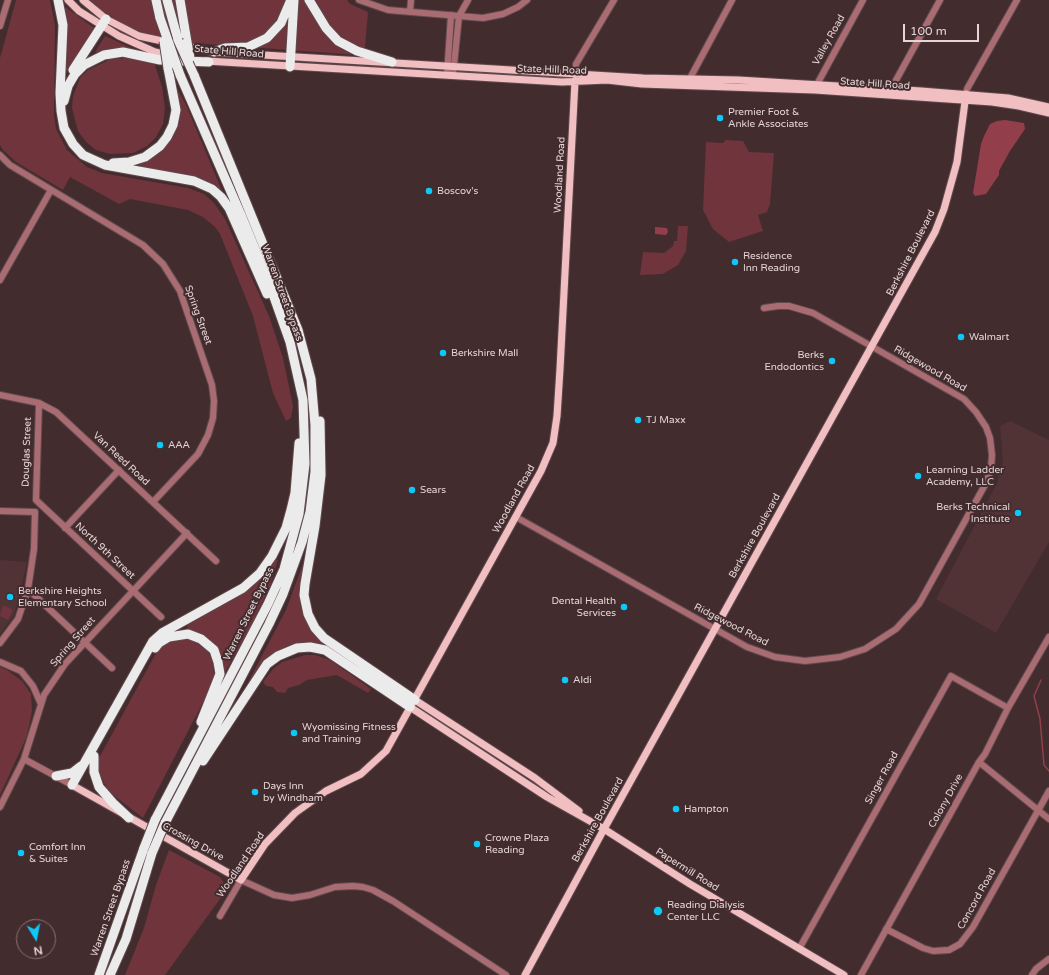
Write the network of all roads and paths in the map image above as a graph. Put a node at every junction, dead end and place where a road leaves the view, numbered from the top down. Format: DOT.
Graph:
graph roads {
  1 [pos="8,0"];
  2 [pos="58,0"];
  3 [pos="68,0"];
  4 [pos="83,0"];
  5 [pos="156,0"];
  6 [pos="167,0"];
  7 [pos="180,0"];
  8 [pos="309,0"];
  9 [pos="359,0"];
  10 [pos="411,0"];
  11 [pos="468,0"];
  12 [pos="527,0"];
  13 [pos="614,0"];
  14 [pos="732,0"];
  15 [pos="863,0"];
  16 [pos="940,0"];
  17 [pos="1017,0"];
  18 [pos="291,1"];
  19 [pos="410,12"];
  20 [pos="455,15"];
  21 [pos="160,18"];
  22 [pos="106,24"];
  23 [pos="0,26"];
  24 [pos="183,41"];
  25 [pos="214,52"];
  26 [pos="209,62"];
  27 [pos="288,62"];
  28 [pos="392,62"];
  29 [pos="450,66"];
  30 [pos="80,69"];
  31 [pos="450,75"];
  32 [pos="576,77"];
  33 [pos="688,82"];
  34 [pos="815,87"];
  35 [pos="889,92"];
  36 [pos="966,97"];
  37 [pos="60,103"];
  38 [pos="1049,107"];
  39 [pos="1049,113"];
  40 [pos="0,156"];
  41 [pos="51,190"];
  42 [pos="0,280"];
  43 [pos="764,308"];
  44 [pos="290,342"];
  45 [pos="872,347"];
  46 [pos="311,379"];
  47 [pos="0,395"];
  48 [pos="303,400"];
  49 [pos="39,403"];
  50 [pos="118,470"];
  51 [pos="36,500"];
  52 [pos="153,502"];
  53 [pos="0,511"];
  54 [pos="516,517"];
  55 [pos="65,528"];
  56 [pos="186,533"];
  57 [pos="216,561"];
  58 [pos="28,589"];
  59 [pos="133,591"];
  60 [pos="161,616"];
  61 [pos="715,629"];
  62 [pos="1049,637"];
  63 [pos="86,642"];
  64 [pos="0,643"];
  65 [pos="0,662"];
  66 [pos="112,668"];
  67 [pos="40,702"];
  68 [pos="412,704"];
  69 [pos="1008,708"];
  70 [pos="90,757"];
  71 [pos="24,759"];
  72 [pos="979,762"];
  73 [pos="56,776"];
  74 [pos="74,786"];
  75 [pos="1049,791"];
  76 [pos="0,807"];
  77 [pos="1038,810"];
  78 [pos="171,811"];
  79 [pos="157,816"];
  80 [pos="129,818"];
  81 [pos="1049,819"];
  82 [pos="604,829"];
  83 [pos="148,850"];
  84 [pos="241,880"];
  85 [pos="220,916"];
  86 [pos="116,929"];
  87 [pos="886,929"];
  88 [pos="799,949"];
  89 [pos="1049,959"];
  90 [pos="94,975"];
  91 [pos="99,975"];
  92 [pos="110,975"];
  93 [pos="506,975"];
  94 [pos="525,975"];
  95 [pos="844,975"];
  96 [pos="861,975"];
  97 [pos="1032,975"];
  1 -- 23 [label="street"];
  2 -- 37 [label="highway"];
  3 -- 22 [label="main road, State Hill Road"];
  4 -- 22 [label="main road, State Hill Road"];
  5 -- 21 [label="highway, Warren Street Bypass"];
  6 -- 24 [label="highway, Warren Street Bypass"];
  7 -- 24 [label="highway"];
  8 -- 28 [label="highway"];
  9 -- 19 [label="street"];
  10 -- 19 [label="street"];
  11 -- 20 [label="street"];
  12 -- 20 [label="street"];
  13 -- 32 [label="street, Woodland Road"];
  14 -- 33 [label="street"];
  15 -- 34 [label="street, Valley Road"];
  16 -- 35 [label="street"];
  17 -- 36 [label="street"];
  18 -- 25 [label="highway"];
  18 -- 27 [label="highway"];
  19 -- 20 [label="street"];
  20 -- 29 [label="street"];
  21 -- 30 [label="highway, bridge"];
  21 -- 44 [label="highway, Warren Street Bypass, bridge"];
  22 -- 25 [label="main road, State Hill Road"];
  22 -- 26 [label="main road, State Hill Road"];
  22 -- 30 [label="highway"];
  22 -- 37 [label="highway"];
  24 -- 46 [label="highway, Warren Street Bypass, bridge"];
  25 -- 27 [label="main road, State Hill Road"];
  26 -- 27 [label="main road, State Hill Road"];
  26 -- 30 [label="highway"];
  27 -- 28 [label="main road, State Hill Road"];
  27 -- 31 [label="main road, State Hill Road"];
  28 -- 29 [label="main road, State Hill Road"];
  29 -- 31 [label="street"];
  29 -- 32 [label="main road, State Hill Road"];
  31 -- 32 [label="main road, State Hill Road"];
  32 -- 33 [label="main road, State Hill Road"];
  32 -- 54 [label="main road, Woodland Road"];
  33 -- 34 [label="main road, State Hill Road"];
  34 -- 35 [label="main road, State Hill Road"];
  35 -- 36 [label="main road, State Hill Road"];
  36 -- 38 [label="main road, State Hill Road"];
  36 -- 39 [label="main road, State Hill Road"];
  36 -- 45 [label="main road, Berkshire Boulevard"];
  37 -- 44 [label="highway"];
  40 -- 41 [label="street, Spring Street"];
  41 -- 42 [label="street"];
  41 -- 52 [label="street, Spring Street"];
  43 -- 45 [label="street, Ridgewood Road"];
  44 -- 48 [label="highway, Warren Street Bypass"];
  45 -- 61 [label="main road, Berkshire Boulevard"];
  45 -- 61 [label="street, Ridgewood Road"];
  46 -- 68 [label="highway"];
  46 -- 78 [label="highway, Warren Street Bypass"];
  47 -- 49 [label="street, Van Reed Road"];
  48 -- 70 [label="highway"];
  48 -- 79 [label="highway, Warren Street Bypass"];
  49 -- 50 [label="street, Van Reed Road"];
  49 -- 51 [label="street, Douglas Street"];
  50 -- 52 [label="street, Van Reed Road"];
  50 -- 55 [label="street"];
  51 -- 55 [label="street, North 9th Street"];
  52 -- 56 [label="street, Van Reed Road"];
  53 -- 58 [label="street"];
  54 -- 61 [label="street, Ridgewood Road"];
  54 -- 68 [label="main road, Woodland Road"];
  55 -- 59 [label="street, North 9th Street"];
  56 -- 57 [label="street, Van Reed Road"];
  56 -- 59 [label="street, Spring Street"];
  58 -- 63 [label="street"];
  58 -- 64 [label="street"];
  59 -- 60 [label="street, North 9th Street"];
  59 -- 63 [label="street, Spring Street"];
  61 -- 82 [label="main road, Berkshire Boulevard"];
  62 -- 69 [label="street, Colony Drive"];
  63 -- 66 [label="street"];
  63 -- 67 [label="street, Spring Street"];
  65 -- 67 [label="street"];
  67 -- 71 [label="street, Spring Street"];
  68 -- 78 [label="highway"];
  68 -- 82 [label="main road, Papermill Road"];
  68 -- 84 [label="main road, Woodland Road"];
  69 -- 72 [label="street, Colony Drive"];
  69 -- 88 [label="street, Singer Road"];
  70 -- 73 [label="highway"];
  70 -- 74 [label="highway"];
  70 -- 79 [label="highway"];
  70 -- 80 [label="highway"];
  71 -- 73 [label="street, Crossing Drive"];
  71 -- 76 [label="street, Spring Street"];
  72 -- 77 [label="street"];
  72 -- 87 [label="street, Colony Drive"];
  73 -- 74 [label="street, Crossing Drive"];
  74 -- 80 [label="main road, Crossing Drive"];
  75 -- 77 [label="street, Concord Road"];
  77 -- 81 [label="street"];
  77 -- 87 [label="street, Concord Road"];
  78 -- 83 [label="highway, Warren Street Bypass, bridge"];
  79 -- 83 [label="highway, Warren Street Bypass, bridge"];
  80 -- 84 [label="main road, Crossing Drive"];
  82 -- 88 [label="main road, Papermill Road"];
  82 -- 94 [label="main road, Berkshire Boulevard"];
  83 -- 86 [label="highway, Warren Street Bypass"];
  83 -- 92 [label="highway, Warren Street Bypass"];
  84 -- 85 [label="street, Woodland Road"];
  84 -- 93 [label="street, Crossing Drive"];
  86 -- 90 [label="highway"];
  86 -- 91 [label="highway, Warren Street Bypass"];
  87 -- 96 [label="street, Colony Drive"];
  88 -- 95 [label="main road, Papermill Road"];
  89 -- 97 [label="street"];
}
